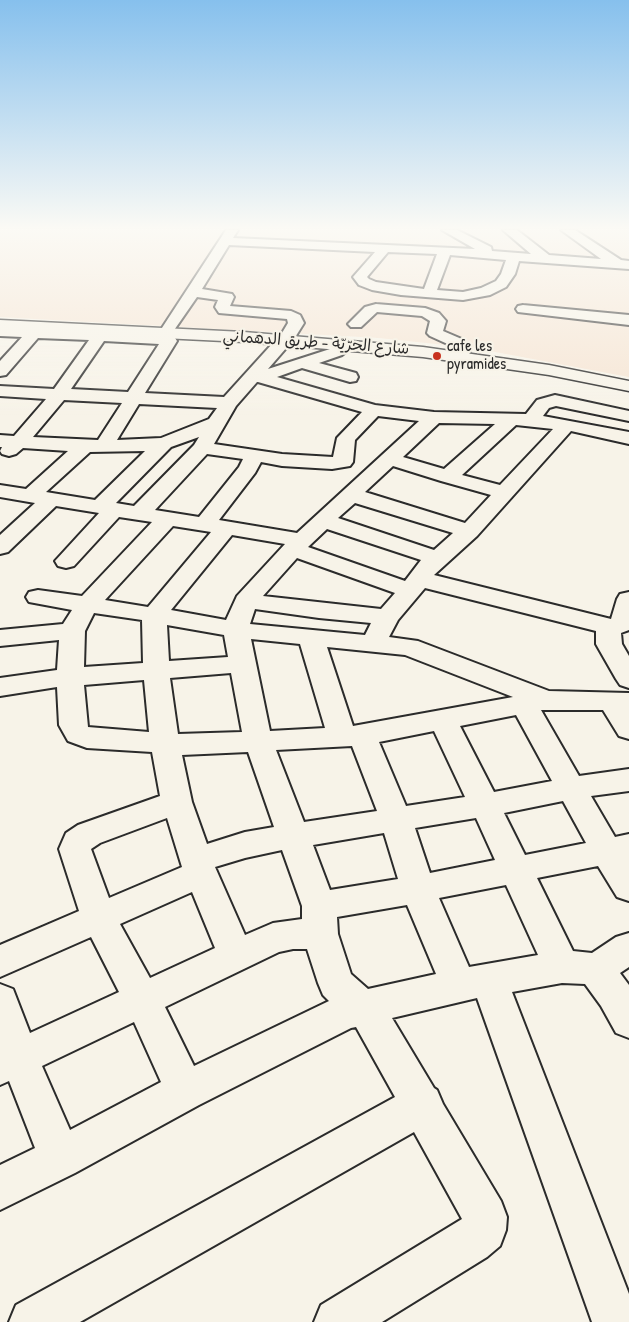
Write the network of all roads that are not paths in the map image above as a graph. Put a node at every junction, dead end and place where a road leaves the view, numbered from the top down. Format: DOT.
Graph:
graph roads {
  1 [pos="194,292"];
  2 [pos="416,292"];
  3 [pos="486,292"];
  4 [pos="429,293"];
  5 [pos="523,309"];
  6 [pos="605,312"];
  7 [pos="629,320"];
  8 [pos="0,323"];
  9 [pos="356,324"];
  10 [pos="0,331"];
  11 [pos="166,331"];
  12 [pos="34,333"];
  13 [pos="609,333"];
  14 [pos="100,336"];
  15 [pos="285,338"];
  16 [pos="347,344"];
  17 [pos="462,355"];
  18 [pos="301,363"];
  19 [pos="0,372"];
  20 [pos="256,377"];
  21 [pos="350,378"];
  22 [pos="629,382"];
  23 [pos="629,386"];
  24 [pos="0,391"];
  25 [pos="59,394"];
  26 [pos="135,397"];
  27 [pos="230,403"];
  28 [pos="374,410"];
  29 [pos="629,416"];
  30 [pos="434,417"];
  31 [pos="521,419"];
  32 [pos="216,423"];
  33 [pos="567,424"];
  34 [pos="629,438"];
  35 [pos="0,441"];
  36 [pos="19,442"];
  37 [pos="164,443"];
  38 [pos="94,446"];
  39 [pos="202,448"];
  40 [pos="252,454"];
  41 [pos="0,457"];
  42 [pos="389,459"];
  43 [pos="448,476"];
  44 [pos="0,491"];
  45 [pos="503,492"];
  46 [pos="352,494"];
  47 [pos="41,498"];
  48 [pos="108,507"];
  49 [pos="140,512"];
  50 [pos="169,517"];
  51 [pos="324,521"];
  52 [pos="217,525"];
  53 [pos="469,531"];
  54 [pos="297,544"];
  55 [pos="0,547"];
  56 [pos="437,558"];
  57 [pos="66,561"];
  58 [pos="414,585"];
  59 [pos="38,597"];
  60 [pos="629,599"];
  61 [pos="246,601"];
  62 [pos="86,606"];
  63 [pos="154,615"];
  64 [pos="387,617"];
  65 [pos="608,626"];
  66 [pos="236,629"];
  67 [pos="72,631"];
  68 [pos="0,638"];
  69 [pos="311,638"];
  70 [pos="373,644"];
  71 [pos="242,664"];
  72 [pos="156,672"];
  73 [pos="70,678"];
  74 [pos="629,679"];
  75 [pos="0,687"];
  76 [pos="621,702"];
  77 [pos="535,703"];
  78 [pos="442,719"];
  79 [pos="629,729"];
  80 [pos="352,736"];
  81 [pos="258,740"];
  82 [pos="165,743"];
  83 [pos="629,780"];
  84 [pos="571,788"];
  85 [pos="177,802"];
  86 [pos="485,806"];
  87 [pos="396,819"];
  88 [pos="293,836"];
  89 [pos="618,849"];
  90 [pos="199,867"];
  91 [pos="515,870"];
  92 [pos="629,887"];
  93 [pos="418,889"];
  94 [pos="99,919"];
  95 [pos="319,920"];
  96 [pos="629,948"];
  97 [pos="235,954"];
  98 [pos="0,961"];
  99 [pos="579,968"];
  100 [pos="474,983"];
  101 [pos="142,999"];
  102 [pos="0,1001"];
  103 [pos="365,1007"];
  104 [pos="629,1021"];
  105 [pos="10,1062"];
  106 [pos="185,1091"];
  107 [pos="422,1104"];
  108 [pos="60,1158"];
  109 [pos="0,1188"];
  110 [pos="33,1322"];
  111 [pos="338,1322"];
  112 [pos="616,1322"];
  1 -- 11 [label="street"];
  1 -- 15 [label="street"];
  2 -- 4 [label="street"];
  3 -- 4 [label="street"];
  5 -- 6 [label="street"];
  6 -- 7 [label="street"];
  6 -- 13 [label="street"];
  8 -- 11 [label="main road, شارع الحرّيّة - طريق الدهماني"];
  9 -- 17 [label="street"];
  10 -- 12 [label="street"];
  11 -- 15 [label="main road, شارع الحرّيّة - طريق الدهماني"];
  12 -- 14 [label="street"];
  12 -- 19 [label="street"];
  14 -- 25 [label="street"];
  14 -- 26 [label="street"];
  15 -- 16 [label="main road, شارع الحرّيّة - طريق الدهماني"];
  15 -- 17 [label="main road, شارع الحرّيّة - طريق الدهماني"];
  15 -- 20 [label="street"];
  16 -- 17 [label="main road, شارع الحرّيّة - طريق الدهماني"];
  16 -- 18 [label="street"];
  17 -- 22 [label="main road, شارع الحرّيّة - طريق الدهماني"];
  17 -- 23 [label="main road, شارع الحرّيّة - طريق الدهماني"];
  18 -- 20 [label="street"];
  18 -- 21 [label="street"];
  20 -- 27 [label="street"];
  20 -- 28 [label="street"];
  24 -- 25 [label="street"];
  25 -- 26 [label="street"];
  25 -- 36 [label="street"];
  26 -- 27 [label="street"];
  26 -- 38 [label="street"];
  27 -- 32 [label="street"];
  28 -- 30 [label="street"];
  28 -- 40 [label="street"];
  29 -- 31 [label="street"];
  30 -- 31 [label="street"];
  30 -- 42 [label="street"];
  31 -- 33 [label="street"];
  31 -- 43 [label="street"];
  32 -- 37 [label="street"];
  32 -- 39 [label="street"];
  33 -- 34 [label="street"];
  33 -- 45 [label="street"];
  35 -- 36 [label="street"];
  36 -- 38 [label="street"];
  36 -- 41 [label="street"];
  37 -- 38 [label="street"];
  37 -- 48 [label="street"];
  38 -- 47 [label="street"];
  39 -- 40 [label="street"];
  39 -- 49 [label="street"];
  40 -- 52 [label="street"];
  42 -- 43 [label="street"];
  42 -- 46 [label="street"];
  43 -- 45 [label="street"];
  44 -- 47 [label="street"];
  45 -- 53 [label="street"];
  46 -- 51 [label="street"];
  46 -- 53 [label="street"];
  47 -- 48 [label="street"];
  47 -- 55 [label="street"];
  48 -- 49 [label="street"];
  48 -- 57 [label="street"];
  49 -- 50 [label="street"];
  50 -- 52 [label="street"];
  50 -- 62 [label="street"];
  51 -- 54 [label="street"];
  51 -- 56 [label="street"];
  52 -- 54 [label="street"];
  52 -- 63 [label="street"];
  53 -- 56 [label="street"];
  54 -- 58 [label="street"];
  54 -- 61 [label="street"];
  56 -- 58 [label="street"];
  58 -- 64 [label="street"];
  58 -- 65 [label="street"];
  59 -- 62 [label="street"];
  60 -- 65 [label="street"];
  61 -- 64 [label="street"];
  61 -- 66 [label="street"];
  62 -- 63 [label="street"];
  62 -- 67 [label="street"];
  63 -- 66 [label="street"];
  63 -- 72 [label="street"];
  64 -- 70 [label="street"];
  65 -- 74 [label="street"];
  66 -- 69 [label="street"];
  66 -- 71 [label="street"];
  67 -- 68 [label="street"];
  67 -- 73 [label="street"];
  69 -- 70 [label="street"];
  69 -- 80 [label="street"];
  70 -- 77 [label="street"];
  71 -- 72 [label="street"];
  71 -- 81 [label="street"];
  72 -- 73 [label="street"];
  72 -- 82 [label="street"];
  73 -- 75 [label="street"];
  73 -- 82 [label="street"];
  76 -- 77 [label="street"];
  76 -- 79 [label="street"];
  77 -- 78 [label="street"];
  77 -- 84 [label="street"];
  78 -- 80 [label="street"];
  78 -- 86 [label="street"];
  80 -- 81 [label="street"];
  80 -- 87 [label="street"];
  81 -- 82 [label="street"];
  81 -- 88 [label="street"];
  82 -- 85 [label="street"];
  83 -- 84 [label="street"];
  84 -- 86 [label="street"];
  84 -- 89 [label="street"];
  85 -- 90 [label="street"];
  85 -- 94 [label="street"];
  86 -- 87 [label="street"];
  86 -- 91 [label="street"];
  87 -- 88 [label="street"];
  87 -- 93 [label="street"];
  88 -- 90 [label="street"];
  88 -- 95 [label="street"];
  89 -- 91 [label="street"];
  89 -- 92 [label="street"];
  90 -- 94 [label="street"];
  90 -- 97 [label="street"];
  91 -- 93 [label="street"];
  91 -- 99 [label="street"];
  93 -- 95 [label="street"];
  93 -- 100 [label="street"];
  94 -- 98 [label="street"];
  94 -- 101 [label="street"];
  95 -- 97 [label="street"];
  95 -- 103 [label="street"];
  96 -- 99 [label="street"];
  97 -- 101 [label="street"];
  99 -- 100 [label="street"];
  99 -- 104 [label="street"];
  100 -- 103 [label="street"];
  100 -- 112 [label="street"];
  101 -- 105 [label="street"];
  101 -- 106 [label="street"];
  102 -- 105 [label="street"];
  103 -- 106 [label="street"];
  103 -- 107 [label="street"];
  105 -- 108 [label="street"];
  106 -- 108 [label="street"];
  107 -- 110 [label="street"];
  107 -- 111 [label="street"];
  108 -- 109 [label="street"];
}
